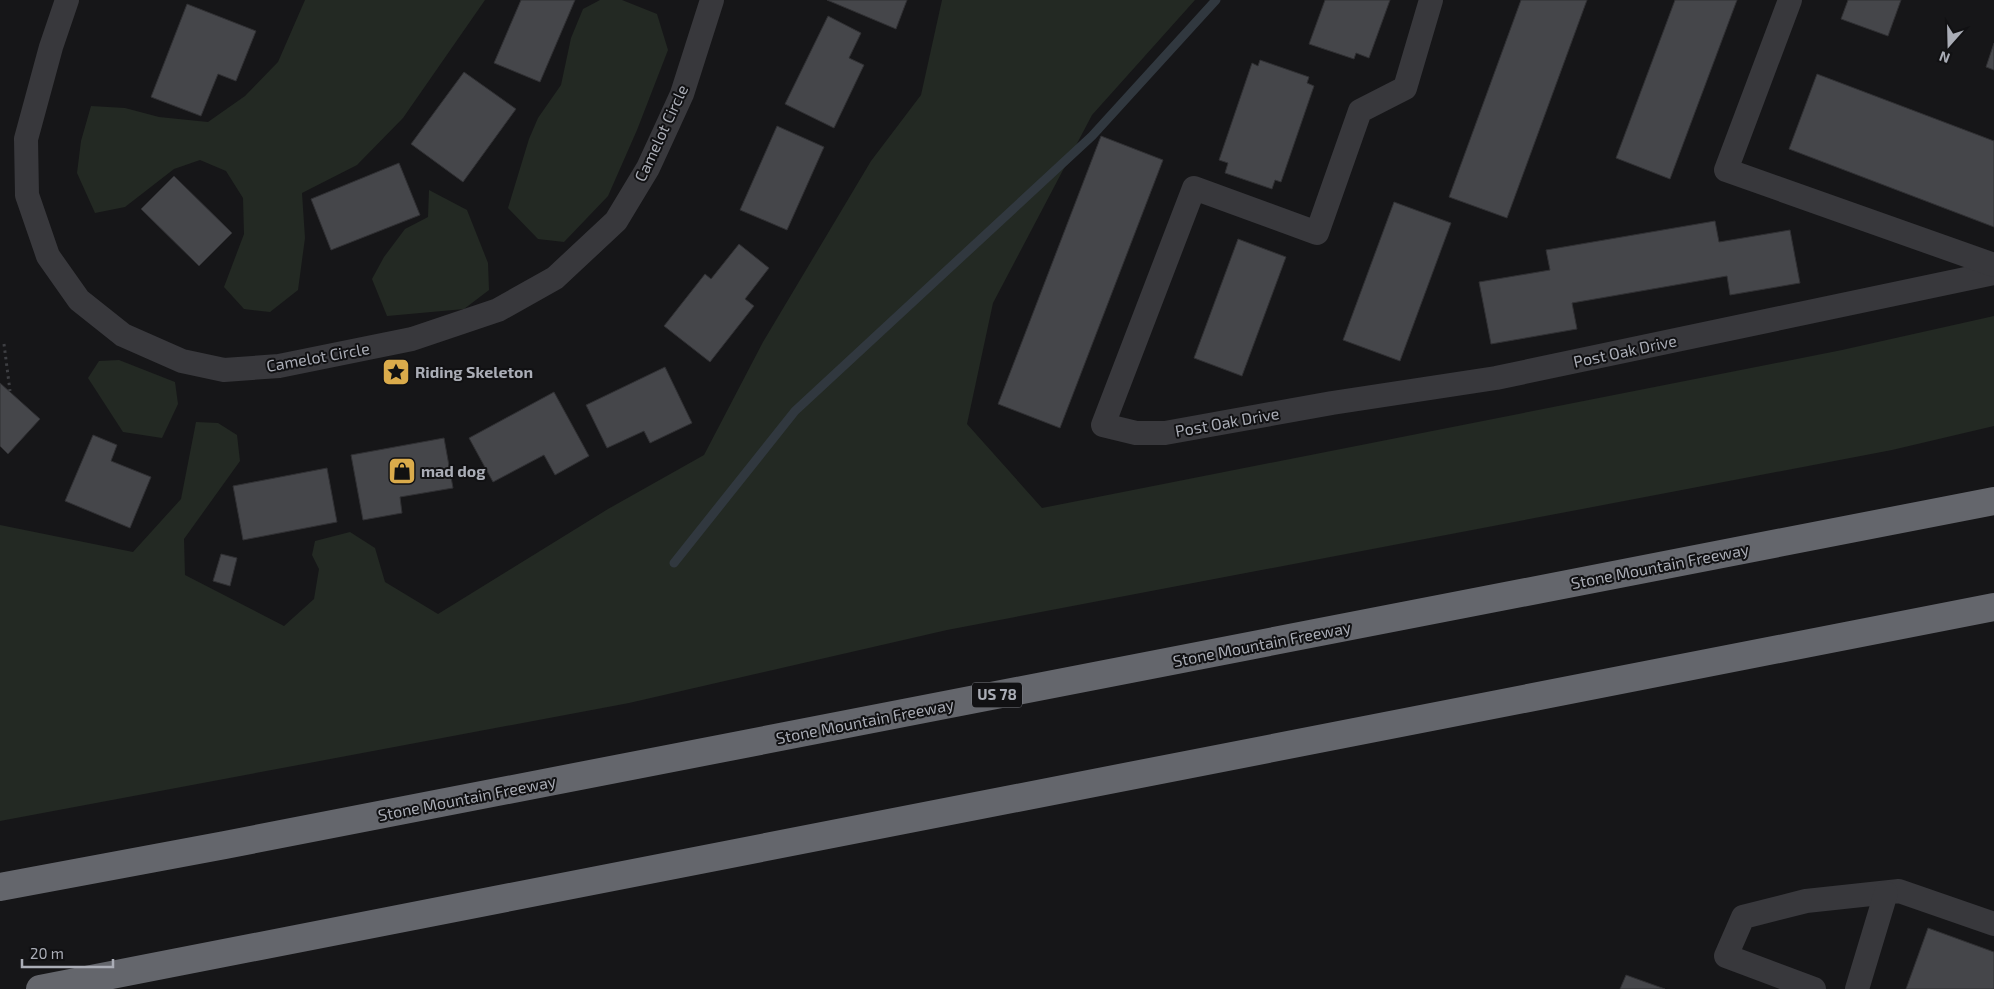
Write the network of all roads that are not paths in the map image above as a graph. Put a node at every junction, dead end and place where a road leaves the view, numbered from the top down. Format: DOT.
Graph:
graph roads {
  1 [pos="67,0"];
  2 [pos="712,0"];
  3 [pos="1431,0"];
  4 [pos="1790,0"];
  5 [pos="1994,265"];
  6 [pos="1994,273"];
  7 [pos="1994,501"];
  8 [pos="1994,607"];
  9 [pos="0,888"];
  10 [pos="1886,893"];
  11 [pos="1994,924"];
  12 [pos="40,989"];
  13 [pos="1814,989"];
  14 [pos="1857,989"];
  1 -- 2 [label="street, Camelot Circle"];
  3 -- 6 [label="street, Post Oak Drive"];
  4 -- 5 [label="street"];
  7 -- 9 [label="highway, Stone Mountain Freeway / US 78"];
  8 -- 12 [label="highway"];
  10 -- 11 [label="street"];
  10 -- 13 [label="street"];
  10 -- 14 [label="street"];
}
